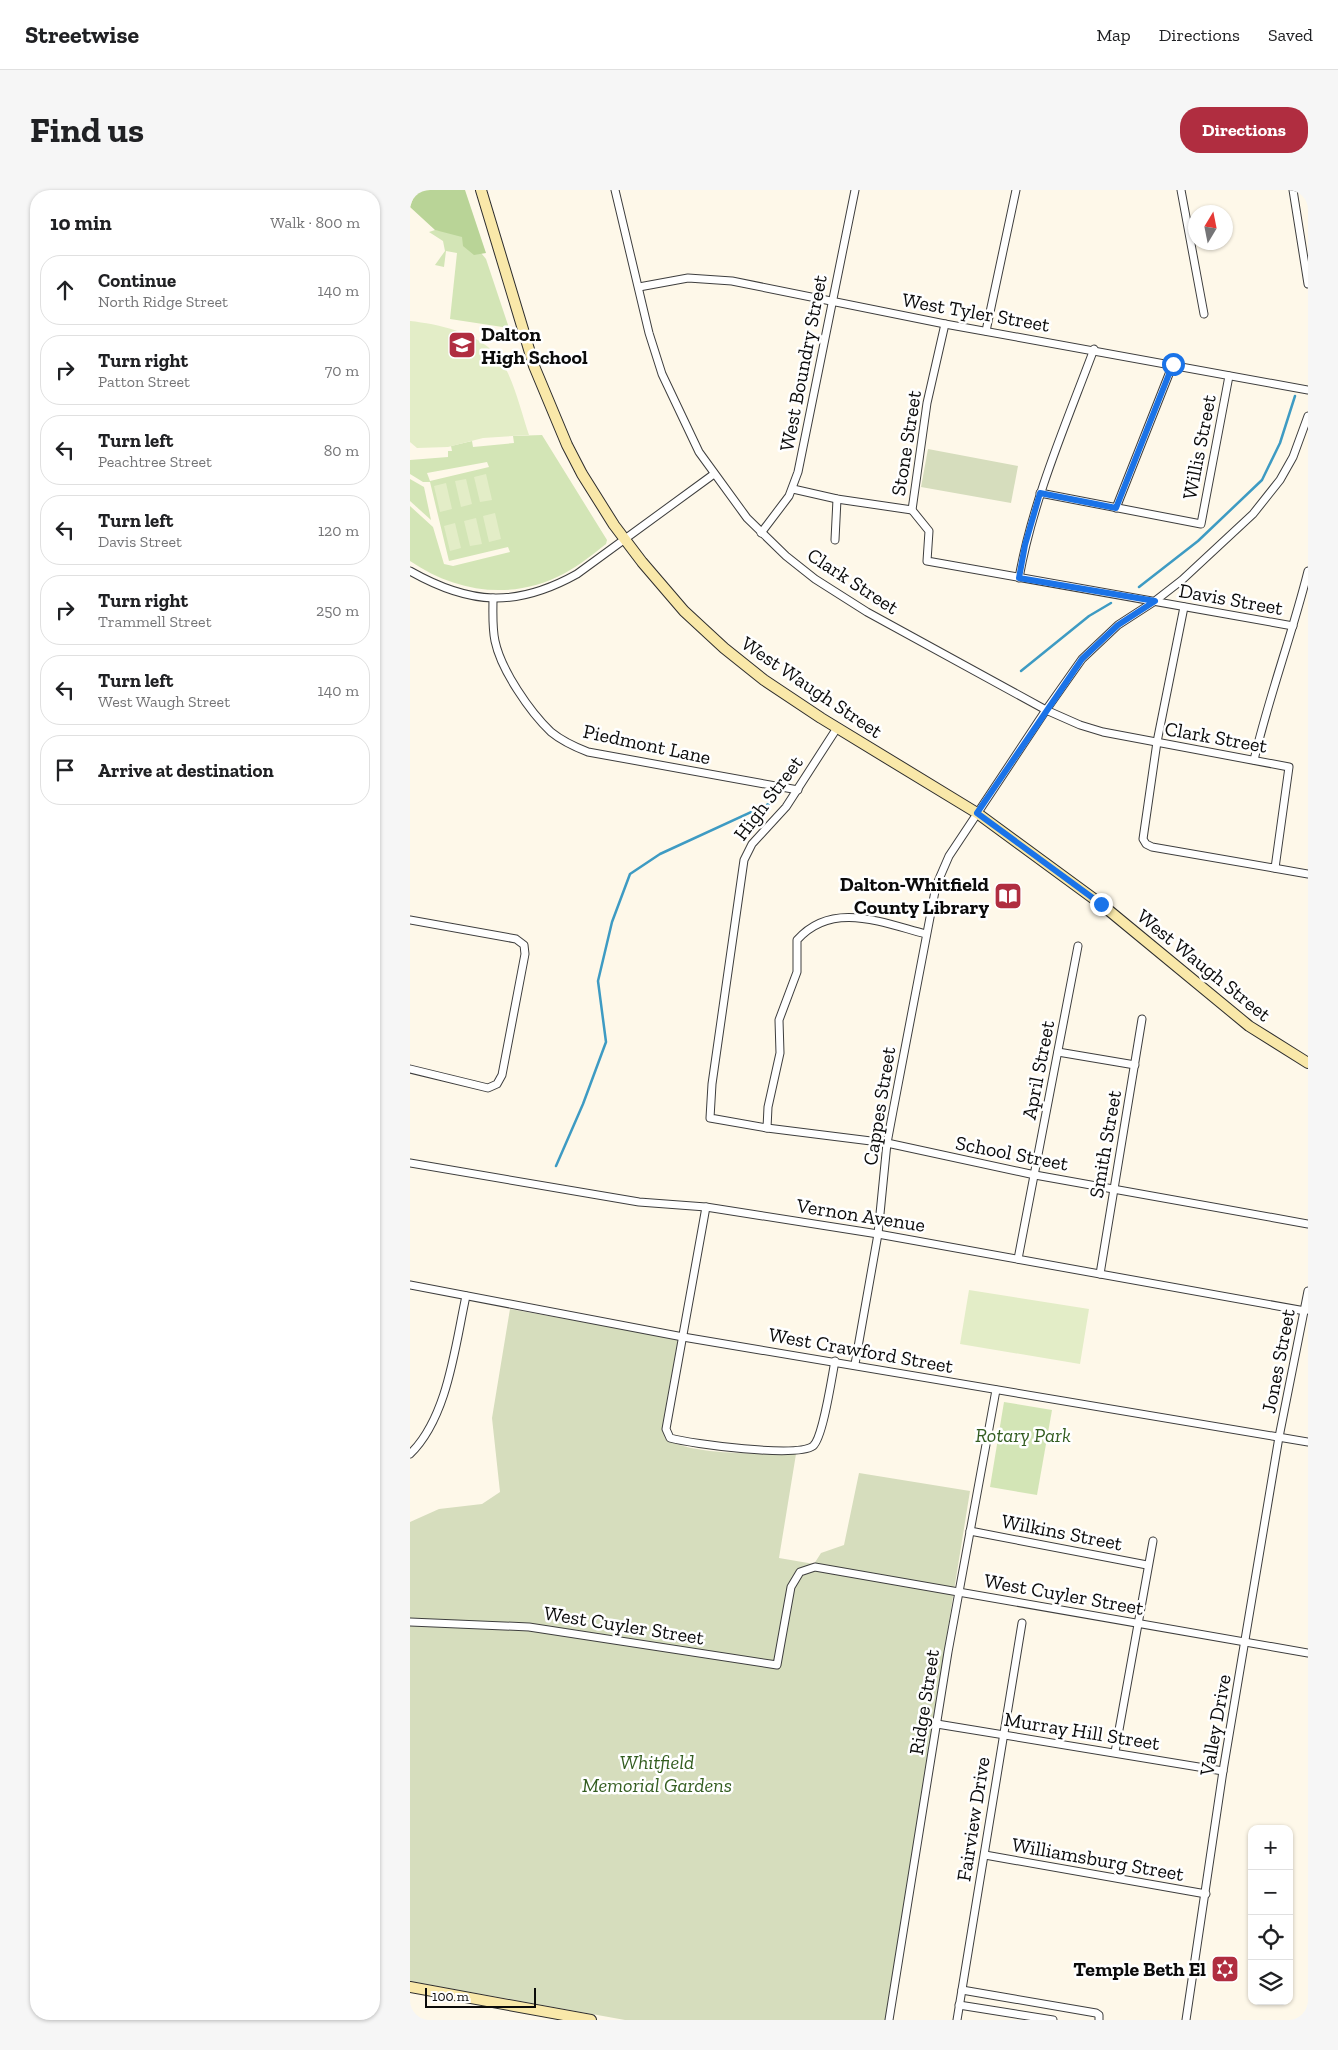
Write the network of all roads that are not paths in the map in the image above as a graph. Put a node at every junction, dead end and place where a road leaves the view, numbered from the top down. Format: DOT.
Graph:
graph roads {
  1 [pos="481,190"];
  2 [pos="615,190"];
  3 [pos="855,190"];
  4 [pos="1016,190"];
  5 [pos="1181,190"];
  6 [pos="1293,190"];
  7 [pos="1308,284"];
  8 [pos="639,287"];
  9 [pos="831,301"];
  10 [pos="1204,314"];
  11 [pos="945,324"];
  12 [pos="986,331"];
  13 [pos="1094,349"];
  14 [pos="1173,364"];
  15 [pos="1228,376"];
  16 [pos="1308,390"];
  17 [pos="1308,416"];
  18 [pos="714,474"];
  19 [pos="793,488"];
  20 [pos="1040,493"];
  21 [pos="837,499"];
  22 [pos="1116,508"];
  23 [pos="912,510"];
  24 [pos="760,533"];
  25 [pos="625,540"];
  26 [pos="835,540"];
  27 [pos="927,561"];
  28 [pos="1308,571"];
  29 [pos="410,572"];
  30 [pos="1019,578"];
  31 [pos="493,598"];
  32 [pos="1155,601"];
  33 [pos="1184,607"];
  34 [pos="1293,626"];
  35 [pos="1046,710"];
  36 [pos="837,728"];
  37 [pos="1157,742"];
  38 [pos="1254,760"];
  39 [pos="798,790"];
  40 [pos="977,813"];
  41 [pos="1275,868"];
  42 [pos="1308,874"];
  43 [pos="410,920"];
  44 [pos="926,934"];
  45 [pos="1078,946"];
  46 [pos="1142,1019"];
  47 [pos="1058,1052"];
  48 [pos="1308,1063"];
  49 [pos="1135,1065"];
  50 [pos="410,1070"];
  51 [pos="710,1118"];
  52 [pos="767,1128"];
  53 [pos="887,1143"];
  54 [pos="410,1162"];
  55 [pos="1035,1175"];
  56 [pos="1114,1189"];
  57 [pos="706,1207"];
  58 [pos="1308,1224"];
  59 [pos="878,1234"];
  60 [pos="1018,1259"];
  61 [pos="1100,1274"];
  62 [pos="410,1285"];
  63 [pos="1308,1294"];
  64 [pos="466,1296"];
  65 [pos="1305,1311"];
  66 [pos="1305,1329"];
  67 [pos="683,1336"];
  68 [pos="835,1361"];
  69 [pos="855,1364"];
  70 [pos="996,1390"];
  71 [pos="1279,1437"];
  72 [pos="1308,1442"];
  73 [pos="410,1454"];
  74 [pos="970,1531"];
  75 [pos="1153,1541"];
  76 [pos="1147,1565"];
  77 [pos="959,1592"];
  78 [pos="410,1622"];
  79 [pos="1022,1623"];
  80 [pos="1137,1623"];
  81 [pos="1246,1642"];
  82 [pos="1308,1653"];
  83 [pos="937,1724"];
  84 [pos="1003,1734"];
  85 [pos="1115,1752"];
  86 [pos="1223,1771"];
  87 [pos="985,1856"];
  88 [pos="1206,1894"];
  89 [pos="410,1987"];
  90 [pos="962,1990"];
  91 [pos="959,2005"];
  92 [pos="591,2020"];
  93 [pos="889,2020"];
  94 [pos="957,2020"];
  95 [pos="1053,2020"];
  96 [pos="1099,2020"];
  97 [pos="1186,2020"];
  1 -- 25 [label="street, West Waugh Street"];
  2 -- 8 [label="street, Clark Street"];
  3 -- 9 [label="street, West Boundry Street"];
  4 -- 12 [label="street"];
  5 -- 10 [label="street"];
  6 -- 7 [label="street"];
  8 -- 9 [label="street, West Tyler Street"];
  8 -- 18 [label="street, Clark Street"];
  9 -- 11 [label="street, West Tyler Street"];
  9 -- 19 [label="street, West Boundry Street"];
  11 -- 12 [label="street, West Tyler Street"];
  11 -- 23 [label="street, Stone Street"];
  12 -- 13 [label="street, West Tyler Street"];
  13 -- 14 [label="street, West Tyler Street"];
  13 -- 20 [label="street"];
  14 -- 15 [label="street, West Tyler Street"];
  14 -- 22 [label="street"];
  15 -- 16 [label="street, West Tyler Street"];
  15 -- 22 [label="street, Willis Street"];
  17 -- 32 [label="street, Cappes Street"];
  18 -- 24 [label="street, Clark Street"];
  18 -- 25 [label="street"];
  19 -- 21 [label="street"];
  19 -- 24 [label="street, West Boundry Street"];
  20 -- 22 [label="street"];
  20 -- 30 [label="street"];
  21 -- 23 [label="street"];
  21 -- 26 [label="street"];
  23 -- 27 [label="street, Stone Street"];
  24 -- 35 [label="street, Clark Street"];
  25 -- 31 [label="street"];
  25 -- 36 [label="street, West Waugh Street"];
  27 -- 30 [label="street, Davis Street"];
  28 -- 34 [label="street"];
  29 -- 31 [label="street"];
  30 -- 32 [label="street, Davis Street"];
  31 -- 39 [label="street, Piedmont Lane"];
  32 -- 33 [label="street, Davis Street"];
  32 -- 35 [label="street, Cappes Street"];
  33 -- 34 [label="street, Davis Street"];
  33 -- 37 [label="street"];
  34 -- 38 [label="street"];
  35 -- 37 [label="street, Clark Street"];
  35 -- 40 [label="street, Cappes Street"];
  36 -- 39 [label="street, High Street"];
  36 -- 40 [label="street, West Waugh Street"];
  37 -- 38 [label="street, Clark Street"];
  37 -- 41 [label="street"];
  38 -- 41 [label="street, Clark Street"];
  39 -- 51 [label="street, High Street"];
  40 -- 44 [label="street, Cappes Street"];
  40 -- 48 [label="street, West Waugh Street"];
  41 -- 42 [label="street"];
  43 -- 50 [label="street"];
  44 -- 52 [label="street"];
  44 -- 53 [label="street, Cappes Street"];
  45 -- 47 [label="street, April Street"];
  46 -- 49 [label="street, Smith Street"];
  47 -- 49 [label="street"];
  47 -- 55 [label="street, April Street"];
  49 -- 56 [label="street, Smith Street"];
  51 -- 52 [label="street, School Street"];
  52 -- 53 [label="street, School Street"];
  53 -- 55 [label="street, School Street"];
  53 -- 59 [label="street, Cappes Street"];
  54 -- 57 [label="street, Vernon Avenue"];
  55 -- 56 [label="street, School Street"];
  55 -- 60 [label="street, April Street"];
  56 -- 58 [label="street, School Street"];
  56 -- 61 [label="street, Smith Street"];
  57 -- 59 [label="street, Vernon Avenue"];
  57 -- 67 [label="street"];
  59 -- 60 [label="street, Vernon Avenue"];
  59 -- 69 [label="street, Cappes Street"];
  60 -- 61 [label="street, Vernon Avenue"];
  61 -- 65 [label="street, Vernon Avenue"];
  62 -- 64 [label="street, West Crawford Street"];
  63 -- 65 [label="street, Jones Street"];
  64 -- 67 [label="street, West Crawford Street"];
  64 -- 73 [label="street"];
  65 -- 66 [label="street, Jones Street"];
  66 -- 71 [label="street, Jones Street"];
  67 -- 68 [label="street, West Crawford Street"];
  67 -- 68 [label="street"];
  68 -- 69 [label="street, West Crawford Street"];
  69 -- 70 [label="street, West Crawford Street"];
  70 -- 71 [label="street, West Crawford Street"];
  70 -- 74 [label="street, Ridge Street"];
  71 -- 72 [label="street, West Crawford Street"];
  71 -- 81 [label="street, Valley Drive"];
  74 -- 76 [label="street, Wilkins Street"];
  74 -- 77 [label="street, Ridge Street"];
  75 -- 76 [label="street"];
  76 -- 80 [label="street"];
  77 -- 78 [label="street, West Cuyler Street"];
  77 -- 80 [label="street, West Cuyler Street"];
  77 -- 83 [label="street, Ridge Street"];
  79 -- 84 [label="street, Fairview Drive"];
  80 -- 81 [label="street, West Cuyler Street"];
  80 -- 85 [label="street"];
  81 -- 82 [label="street, West Cuyler Street"];
  81 -- 86 [label="street, Valley Drive"];
  83 -- 84 [label="street, Murray Hill Street"];
  83 -- 93 [label="street, Ridge Street"];
  84 -- 85 [label="street, Murray Hill Street"];
  84 -- 87 [label="street, Fairview Drive"];
  85 -- 86 [label="street, Murray Hill Street"];
  86 -- 88 [label="street, Valley Drive"];
  87 -- 88 [label="street, Williamsburg Street"];
  87 -- 90 [label="street, Fairview Drive"];
  88 -- 97 [label="street, Valley Drive"];
  89 -- 92 [label="street"];
  90 -- 91 [label="street, Fairview Drive"];
  90 -- 96 [label="street"];
  91 -- 94 [label="street, Fairview Drive"];
  91 -- 95 [label="street"];
}
